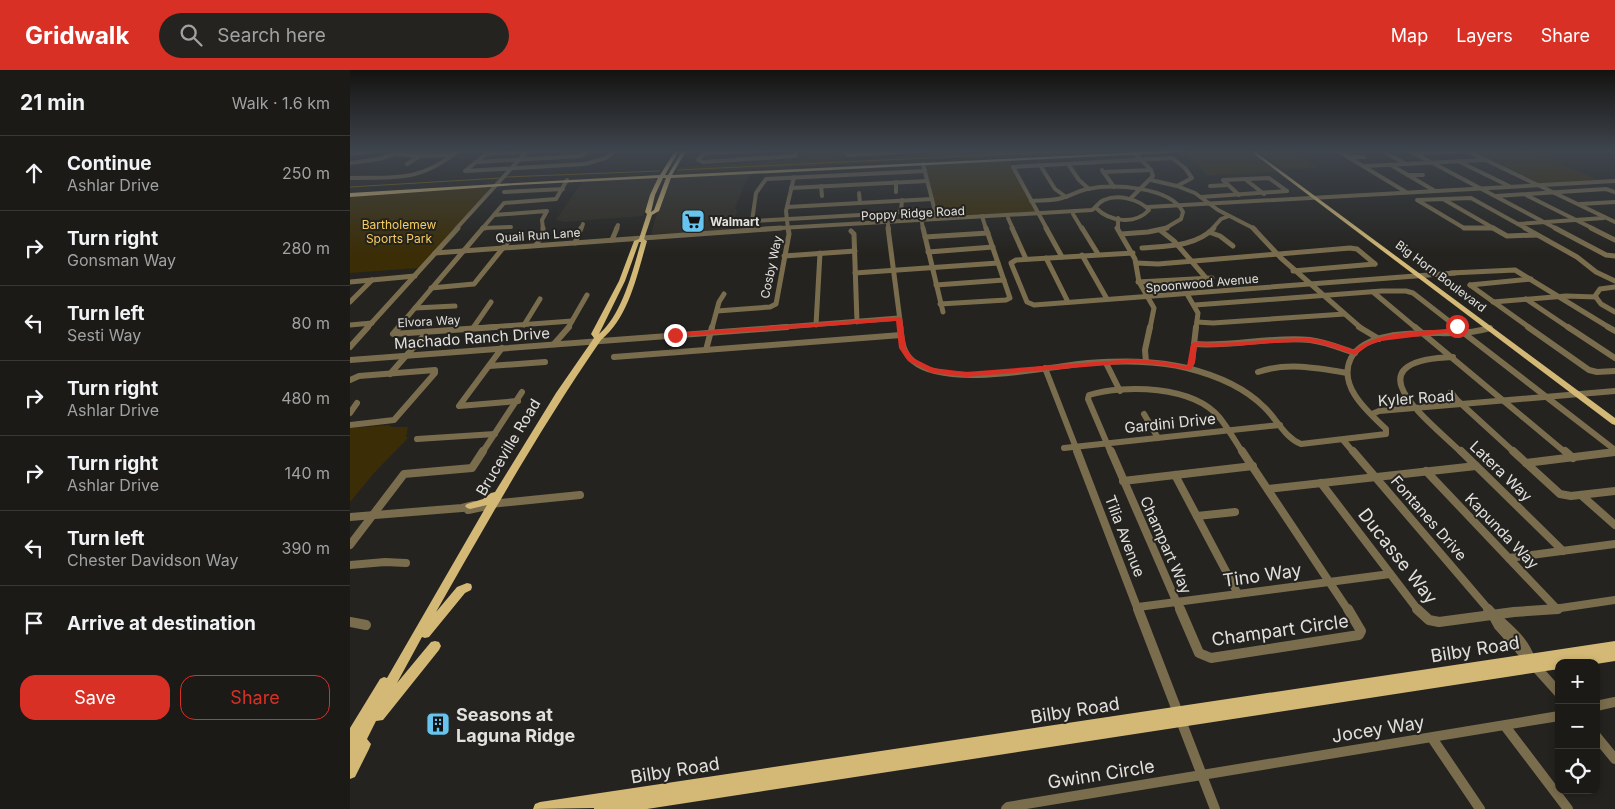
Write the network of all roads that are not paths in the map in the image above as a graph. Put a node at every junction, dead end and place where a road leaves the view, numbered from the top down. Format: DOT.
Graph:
graph roads {
  1 [pos="476,185"];
  2 [pos="497,185"];
  3 [pos="565,185"];
  4 [pos="657,185"];
  5 [pos="666,185"];
  6 [pos="761,185"];
  7 [pos="835,185"];
  8 [pos="896,185"];
  9 [pos="928,185"];
  10 [pos="1023,185"];
  11 [pos="1053,185"];
  12 [pos="1085,185"];
  13 [pos="1146,185"];
  14 [pos="1219,185"];
  15 [pos="1228,185"];
  16 [pos="1253,185"];
  17 [pos="1279,185"];
  18 [pos="1300,185"];
  19 [pos="1301,185"];
  20 [pos="1395,185"];
  21 [pos="1426,185"];
  22 [pos="1476,185"];
  23 [pos="1507,185"];
  24 [pos="1532,185"];
  25 [pos="1540,185"];
  26 [pos="821,186"];
  27 [pos="1178,186"];
  28 [pos="1210,186"];
  29 [pos="1114,187"];
  30 [pos="1510,187"];
  31 [pos="790,188"];
  32 [pos="1481,188"];
  33 [pos="563,189"];
  34 [pos="1089,189"];
  35 [pos="1142,189"];
  36 [pos="1435,191"];
  37 [pos="504,192"];
  38 [pos="896,192"];
  39 [pos="1406,192"];
  40 [pos="1554,192"];
  41 [pos="1615,192"];
  42 [pos="859,193"];
  43 [pos="1263,193"];
  44 [pos="350,194"];
  45 [pos="1239,194"];
  46 [pos="1524,194"];
  47 [pos="822,196"];
  48 [pos="1066,196"];
  49 [pos="1496,196"];
  50 [pos="1201,197"];
  51 [pos="1317,198"];
  52 [pos="1443,198"];
  53 [pos="932,199"];
  54 [pos="1130,199"];
  55 [pos="902,200"];
  56 [pos="1271,200"];
  57 [pos="1418,200"];
  58 [pos="1031,201"];
  59 [pos="860,202"];
  60 [pos="1615,202"];
  61 [pos="1210,204"];
  62 [pos="1579,204"];
  63 [pos="1180,206"];
  64 [pos="787,207"];
  65 [pos="1148,207"];
  66 [pos="1097,210"];
  67 [pos="650,214"];
  68 [pos="1039,214"];
  69 [pos="1073,214"];
  70 [pos="494,215"];
  71 [pos="1229,216"];
  72 [pos="1615,217"];
  73 [pos="982,218"];
  74 [pos="1008,218"];
  75 [pos="1118,218"];
  76 [pos="1606,218"];
  77 [pos="938,219"];
  78 [pos="789,220"];
  79 [pos="1574,220"];
  80 [pos="1543,221"];
  81 [pos="1615,222"];
  82 [pos="922,223"];
  83 [pos="583,224"];
  84 [pos="1517,224"];
  85 [pos="618,225"];
  86 [pos="888,225"];
  87 [pos="511,227"];
  88 [pos="482,228"];
  89 [pos="1493,228"];
  90 [pos="789,229"];
  91 [pos="1160,230"];
  92 [pos="851,231"];
  93 [pos="1208,232"];
  94 [pos="988,233"];
  95 [pos="1121,234"];
  96 [pos="1537,235"];
  97 [pos="925,237"];
  98 [pos="512,238"];
  99 [pos="641,239"];
  100 [pos="612,240"];
  101 [pos="1615,240"];
  102 [pos="575,242"];
  103 [pos="536,245"];
  104 [pos="1177,245"];
  105 [pos="1233,246"];
  106 [pos="502,248"];
  107 [pos="993,248"];
  108 [pos="1142,248"];
  109 [pos="462,251"];
  110 [pos="855,251"];
  111 [pos="928,252"];
  112 [pos="436,253"];
  113 [pos="820,253"];
  114 [pos="1133,253"];
  115 [pos="1098,254"];
  116 [pos="1082,255"];
  117 [pos="1280,255"];
  118 [pos="784,256"];
  119 [pos="1615,256"];
  120 [pos="1062,257"];
  121 [pos="1046,258"];
  122 [pos="1026,259"];
  123 [pos="1192,261"];
  124 [pos="998,263"];
  125 [pos="1136,263"];
  126 [pos="932,268"];
  127 [pos="893,271"];
  128 [pos="1298,271"];
  129 [pos="1290,272"];
  130 [pos="855,274"];
  131 [pos="1422,275"];
  132 [pos="414,276"];
  133 [pos="1532,279"];
  134 [pos="372,280"];
  135 [pos="1004,280"];
  136 [pos="1615,281"];
  137 [pos="350,282"];
  138 [pos="1138,282"];
  139 [pos="1312,284"];
  140 [pos="936,285"];
  141 [pos="1615,286"];
  142 [pos="431,288"];
  143 [pos="1373,292"];
  144 [pos="724,294"];
  145 [pos="1187,294"];
  146 [pos="587,296"];
  147 [pos="1325,296"];
  148 [pos="1148,297"];
  149 [pos="1561,297"];
  150 [pos="1596,297"];
  151 [pos="540,299"];
  152 [pos="1107,299"];
  153 [pos="1526,299"];
  154 [pos="350,302"];
  155 [pos="491,302"];
  156 [pos="1068,302"];
  157 [pos="1492,302"];
  158 [pos="940,304"];
  159 [pos="1195,305"];
  160 [pos="455,306"];
  161 [pos="415,308"];
  162 [pos="717,311"];
  163 [pos="943,312"];
  164 [pos="1615,312"];
  165 [pos="1345,314"];
  166 [pos="899,318"];
  167 [pos="572,321"];
  168 [pos="857,322"];
  169 [pos="1197,322"];
  170 [pos="372,323"];
  171 [pos="350,325"];
  172 [pos="524,325"];
  173 [pos="816,325"];
  174 [pos="473,328"];
  175 [pos="1490,328"];
  176 [pos="1463,330"];
  177 [pos="1615,331"];
  178 [pos="427,332"];
  179 [pos="710,333"];
  180 [pos="1425,333"];
  181 [pos="901,334"];
  182 [pos="598,339"];
  183 [pos="1379,339"];
  184 [pos="554,344"];
  185 [pos="1194,344"];
  186 [pos="350,348"];
  187 [pos="502,348"];
  188 [pos="706,350"];
  189 [pos="1355,353"];
  190 [pos="407,355"];
  191 [pos="614,357"];
  192 [pos="1453,357"];
  193 [pos="1615,358"];
  194 [pos="350,360"];
  195 [pos="545,362"];
  196 [pos="1146,362"];
  197 [pos="1106,363"];
  198 [pos="489,366"];
  199 [pos="1045,368"];
  200 [pos="1189,368"];
  201 [pos="1615,371"];
  202 [pos="1258,372"];
  203 [pos="1347,373"];
  204 [pos="390,374"];
  205 [pos="350,380"];
  206 [pos="1120,391"];
  207 [pos="522,392"];
  208 [pos="1451,392"];
  209 [pos="1615,392"];
  210 [pos="1582,395"];
  211 [pos="1550,398"];
  212 [pos="518,401"];
  213 [pos="1507,402"];
  214 [pos="357,403"];
  215 [pos="1463,406"];
  216 [pos="1418,410"];
  217 [pos="350,413"];
  218 [pos="1144,414"];
  219 [pos="1372,414"];
  220 [pos="1615,417"];
  221 [pos="1615,422"];
  222 [pos="350,425"];
  223 [pos="1280,426"];
  224 [pos="1229,431"];
  225 [pos="495,434"];
  226 [pos="1158,438"];
  227 [pos="416,439"];
  228 [pos="1343,440"];
  229 [pos="1106,444"];
  230 [pos="1075,447"];
  231 [pos="1064,448"];
  232 [pos="1615,451"];
  233 [pos="1573,458"];
  234 [pos="1526,463"];
  235 [pos="1252,466"];
  236 [pos="1476,466"];
  237 [pos="1426,471"];
  238 [pos="1175,475"];
  239 [pos="1375,477"];
  240 [pos="1123,480"];
  241 [pos="1321,483"];
  242 [pos="502,488"];
  243 [pos="1268,490"];
  244 [pos="1615,491"];
  245 [pos="580,495"];
  246 [pos="1581,495"];
  247 [pos="492,505"];
  248 [pos="466,507"];
  249 [pos="1235,512"];
  250 [pos="372,516"];
  251 [pos="1197,516"];
  252 [pos="350,517"];
  253 [pos="1615,526"];
  254 [pos="1615,544"];
  255 [pos="350,545"];
  256 [pos="1563,551"];
  257 [pos="1509,558"];
  258 [pos="406,563"];
  259 [pos="350,566"];
  260 [pos="1390,574"];
  261 [pos="452,576"];
  262 [pos="1330,582"];
  263 [pos="467,588"];
  264 [pos="1238,594"];
  265 [pos="1615,600"];
  266 [pos="1176,602"];
  267 [pos="1138,607"];
  268 [pos="1557,609"];
  269 [pos="1493,614"];
  270 [pos="350,622"];
  271 [pos="366,625"];
  272 [pos="425,633"];
  273 [pos="435,646"];
  274 [pos="1615,646"];
  275 [pos="410,648"];
  276 [pos="1204,656"];
  277 [pos="1615,656"];
  278 [pos="1595,659"];
  279 [pos="1533,663"];
  280 [pos="1555,664"];
  281 [pos="1555,688"];
  282 [pos="1615,702"];
  283 [pos="1600,705"];
  284 [pos="378,716"];
  285 [pos="1555,717"];
  286 [pos="1180,718"];
  287 [pos="1505,726"];
  288 [pos="1432,738"];
  289 [pos="350,740"];
  290 [pos="1600,741"];
  291 [pos="350,757"];
  292 [pos="1615,759"];
  293 [pos="350,772"];
  294 [pos="1202,775"];
  295 [pos="610,806"];
  296 [pos="540,809"];
  297 [pos="1006,809"];
  298 [pos="1216,809"];
  299 [pos="1480,809"];
  300 [pos="1568,809"];
  1 -- 44 [label="main road"];
  2 -- 112 [label="street"];
  3 -- 33 [label="street"];
  4 -- 67 [label="main road, Bruceville Road"];
  5 -- 67 [label="main road, Bruceville Road"];
  6 -- 78 [label="street"];
  7 -- 26 [label="street"];
  8 -- 38 [label="street"];
  9 -- 53 [label="street"];
  10 -- 58 [label="street"];
  11 -- 48 [label="street"];
  12 -- 34 [label="street"];
  13 -- 35 [label="street"];
  14 -- 28 [label="street"];
  15 -- 45 [label="street"];
  16 -- 43 [label="street"];
  17 -- 43 [label="street"];
  18 -- 51 [label="main road, Big Horn Boulevard"];
  19 -- 51 [label="main road, Big Horn Boulevard"];
  20 -- 39 [label="street"];
  21 -- 36 [label="street"];
  22 -- 32 [label="street"];
  23 -- 30 [label="street"];
  24 -- 30 [label="street, Poppy Ridge Road"];
  25 -- 40 [label="street"];
  26 -- 31 [label="street"];
  26 -- 47 [label="street"];
  27 -- 50 [label="street"];
  29 -- 34 [label="street"];
  29 -- 35 [label="street"];
  30 -- 32 [label="street, Poppy Ridge Road"];
  31 -- 64 [label="street, Cosby Way"];
  32 -- 36 [label="street, Poppy Ridge Road"];
  32 -- 49 [label="street"];
  33 -- 37 [label="street"];
  33 -- 70 [label="street, Elvora Way"];
  34 -- 48 [label="street"];
  35 -- 54 [label="street"];
  35 -- 63 [label="street"];
  36 -- 39 [label="street, Poppy Ridge Road"];
  39 -- 51 [label="street, Poppy Ridge Road"];
  39 -- 57 [label="street"];
  40 -- 41 [label="street"];
  40 -- 46 [label="street"];
  40 -- 62 [label="street"];
  42 -- 59 [label="street"];
  43 -- 45 [label="street"];
  43 -- 56 [label="street"];
  45 -- 50 [label="street"];
  46 -- 49 [label="street"];
  46 -- 79 [label="street"];
  48 -- 58 [label="street"];
  49 -- 80 [label="street"];
  50 -- 61 [label="street"];
  51 -- 56 [label="street, Poppy Ridge Road"];
  51 -- 131 [label="main road, Big Horn Boulevard"];
  52 -- 57 [label="street"];
  52 -- 84 [label="street"];
  52 -- 89 [label="street"];
  53 -- 55 [label="street"];
  53 -- 77 [label="street"];
  54 -- 65 [label="street, Poppy Ridge Road"];
  54 -- 66 [label="street, Poppy Ridge Road"];
  55 -- 59 [label="street"];
  55 -- 78 [label="street"];
  56 -- 61 [label="street, Poppy Ridge Road"];
  57 -- 89 [label="street"];
  58 -- 68 [label="street"];
  59 -- 64 [label="street"];
  60 -- 62 [label="street"];
  61 -- 63 [label="street, Poppy Ridge Road"];
  61 -- 71 [label="street"];
  62 -- 76 [label="street"];
  63 -- 65 [label="street, Poppy Ridge Road"];
  63 -- 91 [label="street"];
  64 -- 78 [label="street, Cosby Way"];
  65 -- 75 [label="street, Poppy Ridge Road"];
  66 -- 68 [label="street, Poppy Ridge Road"];
  66 -- 69 [label="street, Poppy Ridge Road"];
  66 -- 75 [label="street, Poppy Ridge Road"];
  67 -- 99 [label="main road, Bruceville Road"];
  68 -- 69 [label="street, Poppy Ridge Road"];
  68 -- 73 [label="street, Poppy Ridge Road"];
  68 -- 74 [label="street, Poppy Ridge Road"];
  68 -- 120 [label="street"];
  69 -- 115 [label="street"];
  70 -- 88 [label="street, Elvora Way"];
  70 -- 103 [label="street"];
  71 -- 93 [label="street"];
  71 -- 117 [label="street"];
  72 -- 76 [label="street"];
  73 -- 74 [label="street, Poppy Ridge Road"];
  73 -- 77 [label="street, Poppy Ridge Road"];
  73 -- 82 [label="street, Poppy Ridge Road"];
  73 -- 94 [label="street"];
  74 -- 122 [label="street"];
  75 -- 95 [label="street"];
  76 -- 79 [label="street"];
  76 -- 81 [label="street"];
  77 -- 90 [label="street, Poppy Ridge Road"];
  78 -- 90 [label="street, Cosby Way"];
  79 -- 80 [label="street"];
  79 -- 101 [label="street"];
  80 -- 84 [label="street"];
  80 -- 119 [label="street"];
  82 -- 86 [label="street, Poppy Ridge Road"];
  82 -- 97 [label="street"];
  83 -- 102 [label="street"];
  84 -- 96 [label="street"];
  85 -- 100 [label="street"];
  86 -- 90 [label="street, Poppy Ridge Road"];
  86 -- 127 [label="street"];
  87 -- 88 [label="street"];
  88 -- 109 [label="street, Elvora Way"];
  89 -- 96 [label="street"];
  90 -- 99 [label="street, Poppy Ridge Road"];
  90 -- 118 [label="street, Cosby Way"];
  91 -- 95 [label="street"];
  91 -- 104 [label="street"];
  92 -- 110 [label="street"];
  93 -- 104 [label="street"];
  93 -- 105 [label="street"];
  94 -- 97 [label="street"];
  94 -- 107 [label="street"];
  95 -- 114 [label="street"];
  96 -- 136 [label="street"];
  97 -- 111 [label="street"];
  98 -- 106 [label="street"];
  99 -- 100 [label="street, Quail Run Lane"];
  99 -- 182 [label="main road, Bruceville Road"];
  99 -- 182 [label="main road, Bruceville Road"];
  100 -- 102 [label="street, Quail Run Lane"];
  102 -- 103 [label="street, Quail Run Lane"];
  103 -- 106 [label="street, Quail Run Lane"];
  104 -- 108 [label="street"];
  104 -- 123 [label="street"];
  106 -- 109 [label="street, Quail Run Lane"];
  106 -- 142 [label="street"];
  107 -- 111 [label="street"];
  107 -- 124 [label="street"];
  109 -- 112 [label="street, Quail Run Lane"];
  109 -- 142 [label="street, Elvora Way"];
  110 -- 113 [label="street"];
  110 -- 130 [label="street"];
  111 -- 126 [label="street"];
  112 -- 132 [label="street"];
  113 -- 118 [label="street"];
  113 -- 173 [label="street"];
  114 -- 115 [label="street"];
  114 -- 125 [label="street"];
  115 -- 116 [label="street"];
  116 -- 120 [label="street"];
  116 -- 152 [label="street"];
  117 -- 123 [label="street"];
  117 -- 128 [label="street"];
  117 -- 128 [label="street"];
  118 -- 162 [label="street, Cosby Way"];
  120 -- 121 [label="street"];
  121 -- 122 [label="street"];
  121 -- 156 [label="street"];
  122 -- 156 [label="street, Spoonwood Avenue"];
  123 -- 125 [label="street"];
  123 -- 138 [label="street"];
  124 -- 126 [label="street"];
  124 -- 135 [label="street"];
  125 -- 138 [label="street"];
  126 -- 127 [label="street"];
  126 -- 140 [label="street"];
  127 -- 130 [label="street"];
  127 -- 166 [label="street"];
  128 -- 129 [label="street"];
  128 -- 139 [label="street"];
  130 -- 168 [label="street"];
  131 -- 133 [label="street, Spoonwood Avenue"];
  131 -- 139 [label="street, Spoonwood Avenue"];
  131 -- 175 [label="main road, Big Horn Boulevard"];
  131 -- 210 [label="main road, Big Horn Boulevard"];
  132 -- 134 [label="street"];
  132 -- 170 [label="street"];
  133 -- 149 [label="street"];
  133 -- 157 [label="street"];
  134 -- 137 [label="street"];
  134 -- 154 [label="street"];
  135 -- 140 [label="street"];
  135 -- 158 [label="street"];
  138 -- 148 [label="street"];
  139 -- 145 [label="street, Spoonwood Avenue"];
  139 -- 147 [label="street"];
  140 -- 158 [label="street"];
  141 -- 150 [label="street"];
  142 -- 161 [label="street, Elvora Way"];
  143 -- 147 [label="street"];
  143 -- 176 [label="street"];
  143 -- 180 [label="street"];
  144 -- 162 [label="street"];
  145 -- 148 [label="street, Spoonwood Avenue"];
  145 -- 159 [label="street"];
  146 -- 167 [label="street"];
  147 -- 159 [label="street"];
  147 -- 165 [label="street"];
  148 -- 152 [label="street, Spoonwood Avenue"];
  148 -- 196 [label="street"];
  149 -- 150 [label="street"];
  149 -- 153 [label="street"];
  149 -- 177 [label="street"];
  150 -- 164 [label="street"];
  151 -- 172 [label="street"];
  152 -- 156 [label="street, Spoonwood Avenue"];
  153 -- 157 [label="street"];
  153 -- 193 [label="street"];
  155 -- 174 [label="street"];
  157 -- 201 [label="street"];
  158 -- 163 [label="street"];
  159 -- 169 [label="street"];
  160 -- 161 [label="street"];
  161 -- 178 [label="street, Elvora Way"];
  162 -- 179 [label="street"];
  165 -- 169 [label="street"];
  165 -- 183 [label="street"];
  166 -- 168 [label="street, Machado Ranch Drive"];
  166 -- 181 [label="street"];
  167 -- 172 [label="street, Elvora Way"];
  167 -- 184 [label="street"];
  168 -- 173 [label="street, Machado Ranch Drive"];
  169 -- 185 [label="street"];
  170 -- 171 [label="street"];
  170 -- 186 [label="street"];
  172 -- 174 [label="street, Elvora Way"];
  173 -- 179 [label="street, Machado Ranch Drive"];
  174 -- 178 [label="street, Elvora Way"];
  175 -- 176 [label="street"];
  175 -- 210 [label="main road, Big Horn Boulevard"];
  176 -- 180 [label="street"];
  176 -- 211 [label="street"];
  178 -- 190 [label="street"];
  179 -- 182 [label="street, Machado Ranch Drive"];
  179 -- 188 [label="street"];
  180 -- 183 [label="street"];
  180 -- 192 [label="street"];
  181 -- 188 [label="street"];
  181 -- 199 [label="street"];
  182 -- 184 [label="street, Machado Ranch Drive"];
  182 -- 242 [label="main road, Bruceville Road"];
  183 -- 189 [label="street"];
  184 -- 187 [label="street, Machado Ranch Drive"];
  185 -- 189 [label="street"];
  185 -- 200 [label="street"];
  187 -- 190 [label="street, Machado Ranch Drive"];
  187 -- 198 [label="street"];
  188 -- 191 [label="street"];
  189 -- 203 [label="street"];
  190 -- 194 [label="street, Machado Ranch Drive"];
  190 -- 204 [label="street"];
  192 -- 213 [label="street"];
  192 -- 216 [label="street, Latera Way"];
  195 -- 198 [label="street"];
  196 -- 197 [label="street"];
  196 -- 200 [label="street"];
  197 -- 199 [label="street"];
  197 -- 206 [label="street"];
  198 -- 212 [label="street"];
  199 -- 230 [label="street, Tilia Avenue"];
  200 -- 223 [label="street"];
  202 -- 203 [label="street"];
  203 -- 219 [label="street"];
  204 -- 205 [label="street"];
  204 -- 222 [label="street"];
  206 -- 224 [label="street"];
  206 -- 229 [label="street, Champart Way"];
  207 -- 212 [label="street"];
  208 -- 215 [label="street"];
  209 -- 210 [label="street, Kyler Road"];
  210 -- 211 [label="street, Kyler Road"];
  210 -- 220 [label="main road, Big Horn Boulevard"];
  210 -- 221 [label="main road, Big Horn Boulevard"];
  211 -- 213 [label="street, Kyler Road"];
  211 -- 232 [label="street"];
  212 -- 225 [label="street"];
  213 -- 215 [label="street, Kyler Road"];
  213 -- 233 [label="street"];
  214 -- 217 [label="street"];
  215 -- 216 [label="street, Kyler Road"];
  215 -- 234 [label="street"];
  216 -- 219 [label="street, Kyler Road"];
  216 -- 236 [label="street, Latera Way"];
  218 -- 226 [label="street"];
  219 -- 228 [label="street"];
  223 -- 224 [label="street, Gardini Drive"];
  223 -- 228 [label="street"];
  224 -- 226 [label="street, Gardini Drive"];
  224 -- 235 [label="street"];
  225 -- 227 [label="street"];
  225 -- 250 [label="street"];
  226 -- 229 [label="street, Gardini Drive"];
  228 -- 239 [label="street, Fontanes Drive"];
  229 -- 230 [label="street, Gardini Drive"];
  229 -- 240 [label="street, Champart Way"];
  230 -- 231 [label="street, Gardini Drive"];
  230 -- 267 [label="street, Tilia Avenue"];
  232 -- 233 [label="street"];
  233 -- 234 [label="street"];
  234 -- 246 [label="street"];
  235 -- 238 [label="street"];
  235 -- 243 [label="street"];
  236 -- 237 [label="street"];
  236 -- 256 [label="street, Latera Way"];
  237 -- 239 [label="street"];
  237 -- 257 [label="street, Kapunda Way"];
  238 -- 240 [label="street"];
  238 -- 251 [label="street"];
  239 -- 241 [label="street"];
  239 -- 269 [label="street, Fontanes Drive"];
  240 -- 266 [label="street, Champart Way"];
  241 -- 243 [label="street"];
  241 -- 260 [label="street, Ducasse Way"];
  242 -- 247 [label="main road, Bruceville Road"];
  242 -- 248 [label="main road"];
  243 -- 262 [label="street"];
  244 -- 246 [label="street"];
  245 -- 247 [label="street"];
  246 -- 253 [label="street"];
  247 -- 248 [label="street"];
  247 -- 261 [label="main road, Bruceville Road"];
  248 -- 250 [label="street"];
  249 -- 251 [label="street"];
  250 -- 252 [label="street"];
  250 -- 255 [label="street"];
  251 -- 264 [label="street"];
  254 -- 256 [label="street"];
  256 -- 257 [label="street"];
  257 -- 268 [label="street, Kapunda Way"];
  258 -- 259 [label="street"];
  260 -- 262 [label="street, Tino Way"];
  260 -- 269 [label="street, Ducasse Way"];
  261 -- 272 [label="main road, Bruceville Road"];
  261 -- 275 [label="main road, Bruceville Road"];
  262 -- 264 [label="street, Tino Way"];
  262 -- 276 [label="street, Champart Circle"];
  263 -- 272 [label="main road"];
  264 -- 266 [label="street, Tino Way"];
  265 -- 268 [label="street"];
  266 -- 267 [label="street, Tino Way"];
  266 -- 276 [label="street, Champart Way"];
  267 -- 286 [label="street, Tilia Avenue"];
  268 -- 269 [label="street"];
  269 -- 279 [label="street, Fontanes Drive"];
  270 -- 271 [label="street"];
  272 -- 284 [label="main road, Bruceville Road"];
  273 -- 284 [label="main road"];
  274 -- 279 [label="main road, Bilby Road"];
  275 -- 289 [label="main road"];
  275 -- 291 [label="main road, Bruceville Road"];
  277 -- 278 [label="main road"];
  279 -- 280 [label="main road, Bilby Road"];
  279 -- 281 [label="street, Fontanes Drive"];
  279 -- 286 [label="main road, Bilby Road"];
  282 -- 283 [label="street"];
  284 -- 293 [label="main road, Bruceville Road"];
  285 -- 287 [label="street, Jocey Way"];
  286 -- 294 [label="street, Tilia Avenue"];
  286 -- 295 [label="main road, Bilby Road"];
  287 -- 288 [label="street, Jocey Way"];
  287 -- 300 [label="street"];
  288 -- 294 [label="street, Jocey Way"];
  288 -- 299 [label="street"];
  290 -- 292 [label="street"];
  294 -- 297 [label="street, Gwinn Circle"];
  294 -- 298 [label="street, Tilia Avenue"];
  295 -- 296 [label="main road, Bilby Road"];
}
